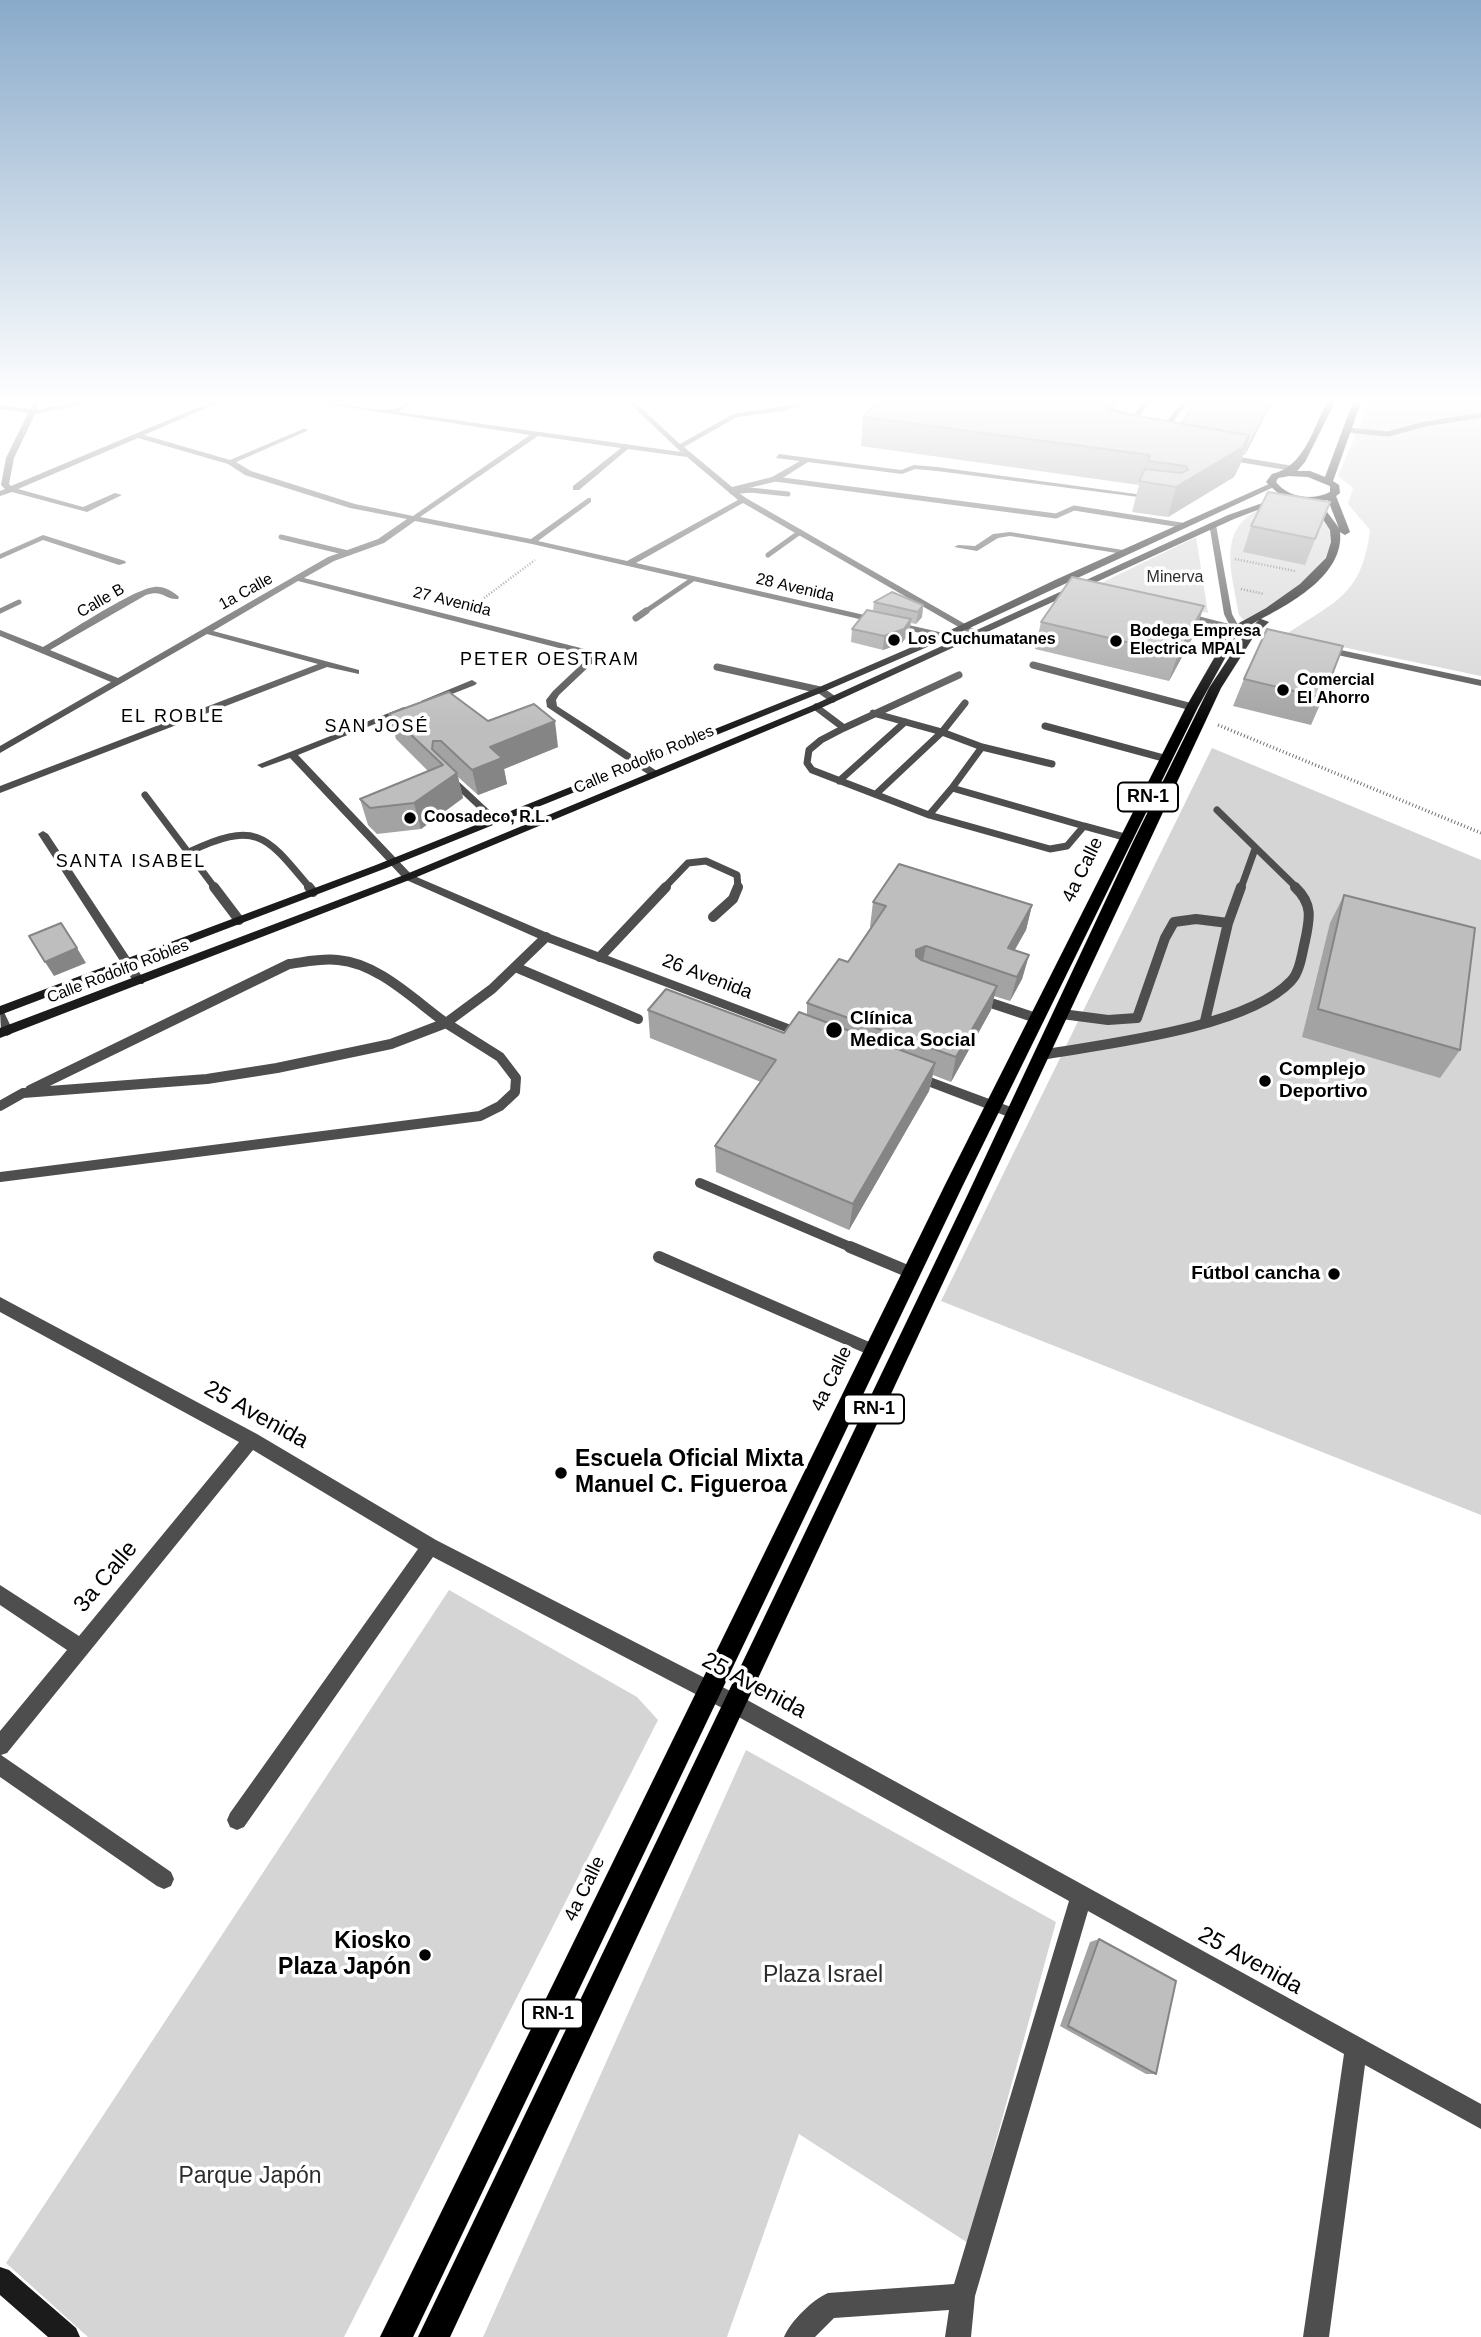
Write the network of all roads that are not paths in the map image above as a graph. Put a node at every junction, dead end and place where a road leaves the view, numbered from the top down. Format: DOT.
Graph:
graph roads {
  1 [pos="377,511"];
  2 [pos="428,511"];
  3 [pos="573,511"];
  4 [pos="722,511"];
  5 [pos="764,511"];
  6 [pos="1014,511"];
  7 [pos="1064,511"];
  8 [pos="1092,511"];
  9 [pos="1214,511"];
  10 [pos="1252,511"];
  11 [pos="1319,511"];
  12 [pos="1337,511"];
  13 [pos="415,520"];
  14 [pos="1181,525"];
  15 [pos="1212,525"];
  16 [pos="800,532"];
  17 [pos="281,537"];
  18 [pos="532,542"];
  19 [pos="958,547"];
  20 [pos="1123,552"];
  21 [pos="348,553"];
  22 [pos="768,555"];
  23 [pos="0,557"];
  24 [pos="122,563"];
  25 [pos="628,564"];
  26 [pos="299,579"];
  27 [pos="693,579"];
  28 [pos="1058,582"];
  29 [pos="1076,589"];
  30 [pos="1089,592"];
  31 [pos="175,597"];
  32 [pos="19,602"];
  33 [pos="0,611"];
  34 [pos="1169,612"];
  35 [pos="636,618"];
  36 [pos="963,626"];
  37 [pos="205,631"];
  38 [pos="1243,631"];
  39 [pos="0,633"];
  40 [pos="975,634"];
  41 [pos="945,636"];
  42 [pos="958,642"];
  43 [pos="1291,642"];
  44 [pos="1304,645"];
  45 [pos="43,651"];
  46 [pos="597,654"];
  47 [pos="327,664"];
  48 [pos="633,664"];
  49 [pos="1033,665"];
  50 [pos="717,667"];
  51 [pos="356,672"];
  52 [pos="959,674"];
  53 [pos="117,681"];
  54 [pos="472,683"];
  55 [pos="1481,683"];
  56 [pos="820,690"];
  57 [pos="833,699"];
  58 [pos="965,703"];
  59 [pos="816,707"];
  60 [pos="873,713"];
  61 [pos="1196,713"];
  62 [pos="905,722"];
  63 [pos="1045,726"];
  64 [pos="844,728"];
  65 [pos="942,732"];
  66 [pos="982,747"];
  67 [pos="0,750"];
  68 [pos="292,754"];
  69 [pos="1167,759"];
  70 [pos="639,764"];
  71 [pos="1052,764"];
  72 [pos="262,765"];
  73 [pos="443,771"];
  74 [pos="653,773"];
  75 [pos="839,781"];
  76 [pos="952,788"];
  77 [pos="0,790"];
  78 [pos="876,794"];
  79 [pos="145,795"];
  80 [pos="1217,810"];
  81 [pos="929,816"];
  82 [pos="496,821"];
  83 [pos="1085,825"];
  84 [pos="43,834"];
  85 [pos="1128,838"];
  86 [pos="1255,849"];
  87 [pos="189,852"];
  88 [pos="393,862"];
  89 [pos="408,877"];
  90 [pos="313,892"];
  91 [pos="713,917"];
  92 [pos="239,920"];
  93 [pos="1228,923"];
  94 [pos="546,937"];
  95 [pos="600,957"];
  96 [pos="128,962"];
  97 [pos="515,967"];
  98 [pos="139,981"];
  99 [pos="970,996"];
  100 [pos="0,1013"];
  101 [pos="1062,1014"];
  102 [pos="1137,1018"];
  103 [pos="638,1019"];
  104 [pos="1039,1019"];
  105 [pos="1205,1021"];
  106 [pos="446,1023"];
  107 [pos="3,1032"];
  108 [pos="1142,1037"];
  109 [pos="816,1039"];
  110 [pos="1041,1055"];
  111 [pos="905,1073"];
  112 [pos="23,1093"];
  113 [pos="0,1106"];
  114 [pos="994,1106"];
  115 [pos="1014,1114"];
  116 [pos="0,1177"];
  117 [pos="700,1183"];
  118 [pos="659,1256"];
  119 [pos="912,1273"];
  120 [pos="0,1304"];
  121 [pos="875,1351"];
  122 [pos="251,1440"];
  123 [pos="430,1546"];
  124 [pos="0,1594"];
  125 [pos="79,1647"];
  126 [pos="722,1698"];
  127 [pos="0,1746"];
  128 [pos="0,1765"];
  129 [pos="237,1821"];
  130 [pos="164,1879"];
  131 [pos="1081,1897"];
  132 [pos="1356,2049"];
  133 [pos="1481,2117"];
  134 [pos="0,2278"];
  135 [pos="963,2296"];
  136 [pos="67,2337"];
  137 [pos="396,2337"];
  138 [pos="435,2337"];
  139 [pos="797,2337"];
  140 [pos="958,2337"];
  141 [pos="1316,2337"];
  1 -- 13 [label="street, 28 Avenida"];
  2 -- 13 [label="street, 1a Calle"];
  3 -- 18 [label="street"];
  4 -- 25 [label="street"];
  5 -- 16 [label="street"];
  6 -- 7 [label="lane"];
  8 -- 14 [label="lane"];
  9 -- 14 [label="main road, Calle Rodolfo Robles"];
  10 -- 15 [label="main road, Calle Rodolfo Robles"];
  11 -- 38 [label="main road, 4a Calle / RN-1"];
  12 -- 38 [label="main road, 4a Calle / RN-1"];
  13 -- 18 [label="street, 28 Avenida"];
  13 -- 21 [label="street, 1a Calle"];
  14 -- 20 [label="main road, Calle Rodolfo Robles"];
  15 -- 29 [label="main road, Calle Rodolfo Robles"];
  15 -- 38 [label="street"];
  16 -- 22 [label="lane"];
  16 -- 36 [label="street"];
  17 -- 21 [label="lane"];
  18 -- 25 [label="street, 28 Avenida"];
  19 -- 20 [label="street"];
  20 -- 28 [label="main road, Calle Rodolfo Robles"];
  21 -- 26 [label="street, 1a Calle"];
  23 -- 24 [label="street"];
  25 -- 27 [label="street, 28 Avenida"];
  26 -- 37 [label="street, 1a Calle"];
  26 -- 46 [label="street, 27 Avenida"];
  27 -- 35 [label="lane"];
  27 -- 41 [label="street, 28 Avenida"];
  28 -- 29 [label="street"];
  28 -- 36 [label="main road, Calle Rodolfo Robles"];
  29 -- 30 [label="street"];
  29 -- 40 [label="main road, Calle Rodolfo Robles"];
  31 -- 45 [label="street, Calle B"];
  32 -- 33 [label="lane"];
  34 -- 38 [label="street"];
  36 -- 40 [label="street"];
  36 -- 41 [label="main road, Calle Rodolfo Robles"];
  37 -- 47 [label="street"];
  37 -- 53 [label="street, 1a Calle"];
  38 -- 43 [label="street"];
  38 -- 61 [label="main road, 4a Calle / RN-1"];
  39 -- 45 [label="street"];
  40 -- 42 [label="main road, Calle Rodolfo Robles"];
  41 -- 42 [label="street, 28 Avenida"];
  41 -- 56 [label="main road, Calle Rodolfo Robles"];
  42 -- 57 [label="main road, Calle Rodolfo Robles"];
  44 -- 55 [label="street"];
  45 -- 53 [label="street"];
  46 -- 48 [label="street, 27 Avenida"];
  46 -- 70 [label="street"];
  47 -- 51 [label="street"];
  47 -- 77 [label="street"];
  49 -- 61 [label="lane"];
  50 -- 56 [label="lane"];
  52 -- 60 [label="lane"];
  53 -- 67 [label="street, 1a Calle"];
  54 -- 68 [label="street"];
  56 -- 57 [label="lane"];
  56 -- 70 [label="main road, Calle Rodolfo Robles"];
  57 -- 59 [label="main road, Calle Rodolfo Robles"];
  58 -- 65 [label="lane"];
  59 -- 64 [label="lane"];
  59 -- 74 [label="main road, Calle Rodolfo Robles"];
  60 -- 62 [label="lane"];
  60 -- 64 [label="lane"];
  61 -- 69 [label="main road, 4a Calle / RN-1"];
  61 -- 101 [label="main road, 4a Calle / RN-1"];
  62 -- 65 [label="lane"];
  62 -- 75 [label="lane"];
  63 -- 69 [label="lane"];
  64 -- 75 [label="lane"];
  65 -- 66 [label="lane"];
  65 -- 78 [label="lane"];
  66 -- 71 [label="lane"];
  66 -- 76 [label="lane"];
  68 -- 72 [label="street"];
  68 -- 88 [label="street, 26 Avenida"];
  69 -- 85 [label="main road, 4a Calle / RN-1"];
  70 -- 74 [label="street"];
  70 -- 82 [label="main road, Calle Rodolfo Robles"];
  73 -- 82 [label="lane"];
  74 -- 89 [label="main road, Calle Rodolfo Robles"];
  75 -- 78 [label="lane"];
  76 -- 81 [label="lane"];
  76 -- 83 [label="lane"];
  78 -- 81 [label="lane"];
  79 -- 87 [label="lane"];
  80 -- 86 [label="lane"];
  81 -- 83 [label="lane"];
  82 -- 88 [label="main road, Calle Rodolfo Robles"];
  83 -- 85 [label="lane"];
  84 -- 96 [label="street"];
  85 -- 104 [label="main road, 4a Calle / RN-1"];
  86 -- 93 [label="lane"];
  86 -- 105 [label="lane"];
  87 -- 90 [label="lane"];
  87 -- 92 [label="lane"];
  88 -- 89 [label="street, 26 Avenida"];
  88 -- 90 [label="main road, Calle Rodolfo Robles"];
  89 -- 94 [label="street, 26 Avenida"];
  89 -- 98 [label="main road, Calle Rodolfo Robles"];
  90 -- 92 [label="main road, Calle Rodolfo Robles"];
  91 -- 95 [label="lane"];
  92 -- 96 [label="main road, Calle Rodolfo Robles"];
  93 -- 102 [label="lane"];
  93 -- 105 [label="lane"];
  94 -- 95 [label="street, 26 Avenida"];
  94 -- 97 [label="lane"];
  95 -- 109 [label="street, 26 Avenida"];
  96 -- 98 [label="street"];
  96 -- 100 [label="main road, Calle Rodolfo Robles"];
  97 -- 103 [label="lane"];
  97 -- 106 [label="lane"];
  98 -- 107 [label="main road, Calle Rodolfo Robles"];
  99 -- 104 [label="lane"];
  100 -- 107 [label="street"];
  101 -- 102 [label="lane"];
  101 -- 110 [label="main road, 4a Calle / RN-1"];
  102 -- 108 [label="lane"];
  104 -- 114 [label="main road, 4a Calle / RN-1"];
  105 -- 108 [label="lane"];
  106 -- 112 [label="lane"];
  106 -- 112 [label="lane"];
  106 -- 116 [label="lane"];
  108 -- 110 [label="lane"];
  110 -- 115 [label="main road, 4a Calle / RN-1"];
  111 -- 114 [label="street"];
  112 -- 113 [label="lane"];
  114 -- 115 [label="street"];
  114 -- 119 [label="main road, 4a Calle / RN-1"];
  115 -- 126 [label="main road, 4a Calle / RN-1"];
  117 -- 119 [label="lane"];
  118 -- 121 [label="lane"];
  119 -- 121 [label="main road, 4a Calle / RN-1"];
  120 -- 122 [label="street, 25 Avenida"];
  121 -- 126 [label="main road, 4a Calle / RN-1"];
  122 -- 123 [label="street, 25 Avenida"];
  122 -- 125 [label="street, 3a Calle"];
  123 -- 126 [label="street, 25 Avenida"];
  123 -- 129 [label="street"];
  124 -- 125 [label="street"];
  125 -- 127 [label="street, 3a Calle"];
  126 -- 131 [label="street, 25 Avenida"];
  126 -- 137 [label="main road, 4a Calle / RN-1"];
  126 -- 138 [label="main road, 4a Calle / RN-1"];
  128 -- 130 [label="street"];
  131 -- 132 [label="street, 25 Avenida"];
  131 -- 135 [label="street"];
  132 -- 133 [label="street, 25 Avenida"];
  132 -- 141 [label="street"];
  134 -- 136 [label="main road"];
  135 -- 139 [label="street"];
  135 -- 140 [label="street"];
}
